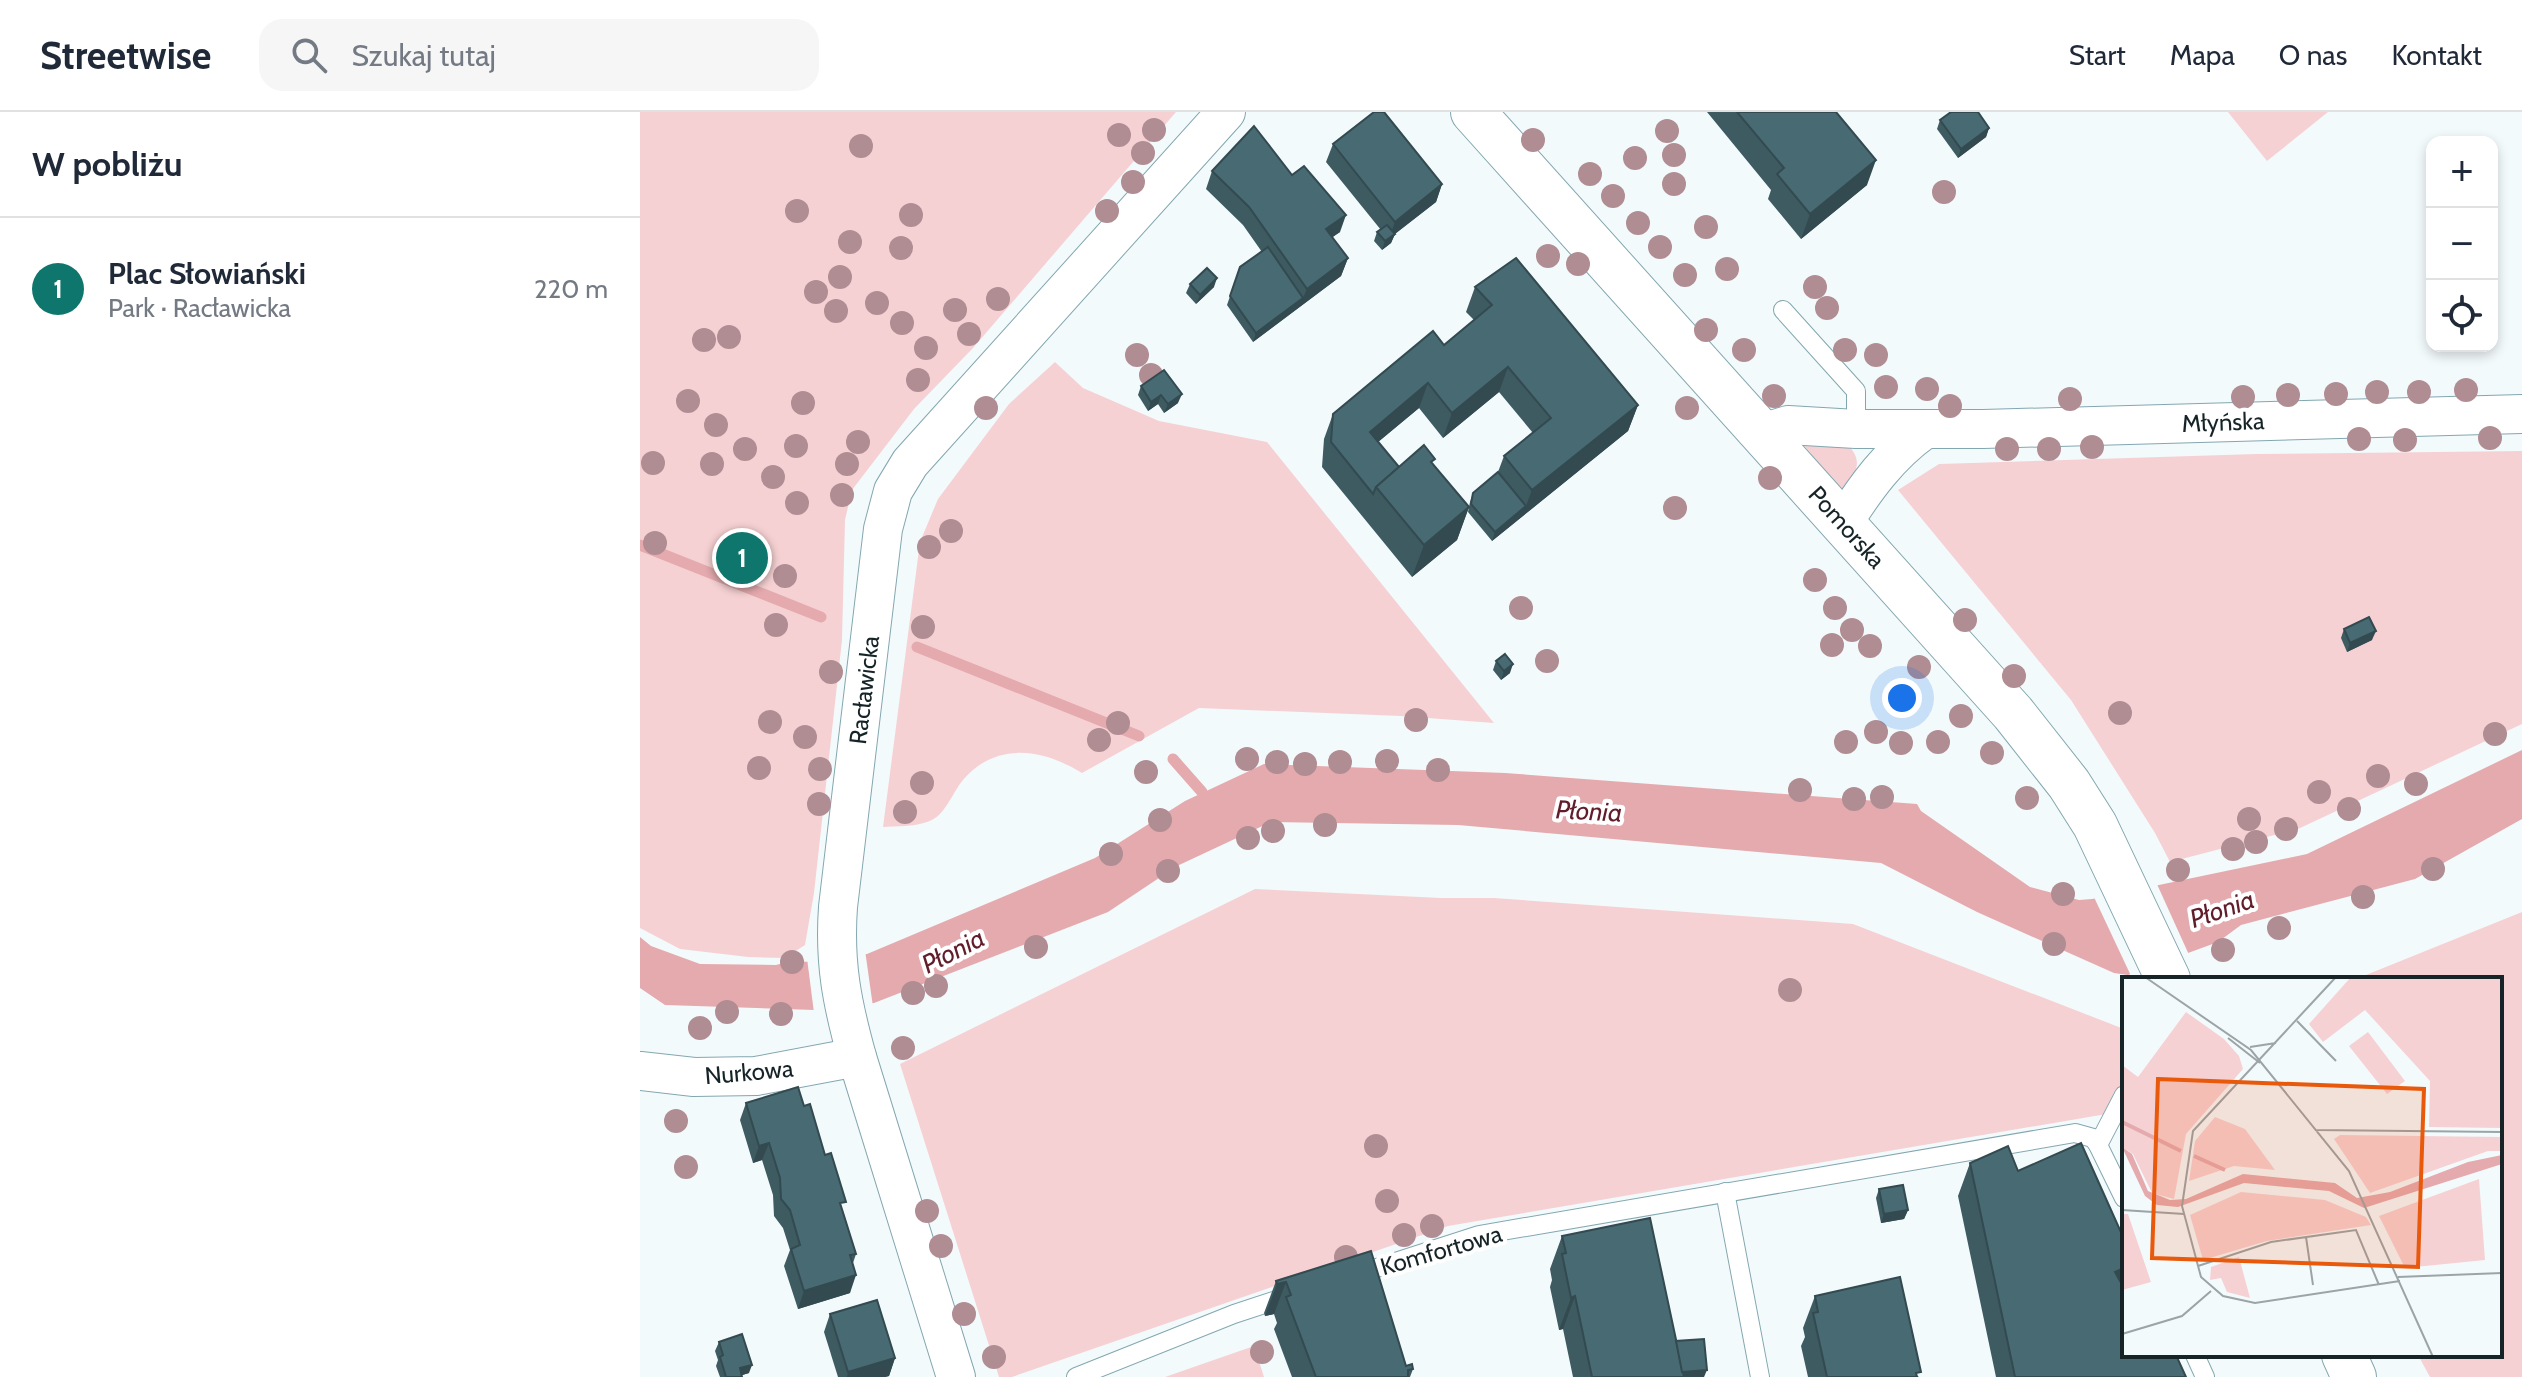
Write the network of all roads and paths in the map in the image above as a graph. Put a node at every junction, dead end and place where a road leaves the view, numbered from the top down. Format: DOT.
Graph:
graph roads {
  1 [pos="1226,112"];
  2 [pos="1473,112"];
  3 [pos="1783,310"];
  4 [pos="2522,414"];
  5 [pos="1856,429"];
  6 [pos="1924,430"];
  7 [pos="1762,433"];
  8 [pos="1843,523"];
  9 [pos="2166,975"];
  10 [pos="852,1039"];
  11 [pos="640,1071"];
  12 [pos="2122,1099"];
  13 [pos="2098,1145"];
  14 [pos="1725,1192"];
  15 [pos="2122,1194"];
  16 [pos="1337,1281"];
  17 [pos="1307,1290"];
  18 [pos="2196,1357"];
  19 [pos="2345,1357"];
  20 [pos="956,1377"];
  21 [pos="1076,1377"];
  22 [pos="1760,1377"];
  23 [pos="2205,1377"];
  24 [pos="2354,1377"];
  1 -- 10 [label="street, Racławicka"];
  2 -- 7 [label="street, Pomorska"];
  3 -- 5 [label="lane"];
  4 -- 6 [label="street, Młyńska"];
  5 -- 6 [label="street, Młyńska"];
  5 -- 7 [label="street, Młyńska"];
  6 -- 8 [label="street"];
  7 -- 8 [label="street, Pomorska"];
  8 -- 9 [label="street, Pomorska"];
  10 -- 11 [label="street, Nurkowa"];
  10 -- 20 [label="street, Racławicka"];
  12 -- 13 [label="lane"];
  13 -- 14 [label="lane, Komfortowa"];
  13 -- 15 [label="lane"];
  14 -- 16 [label="lane, Komfortowa"];
  14 -- 22 [label="lane"];
  17 -- 21 [label="lane"];
  18 -- 23 [label="lane"];
  19 -- 24 [label="street"];
}
